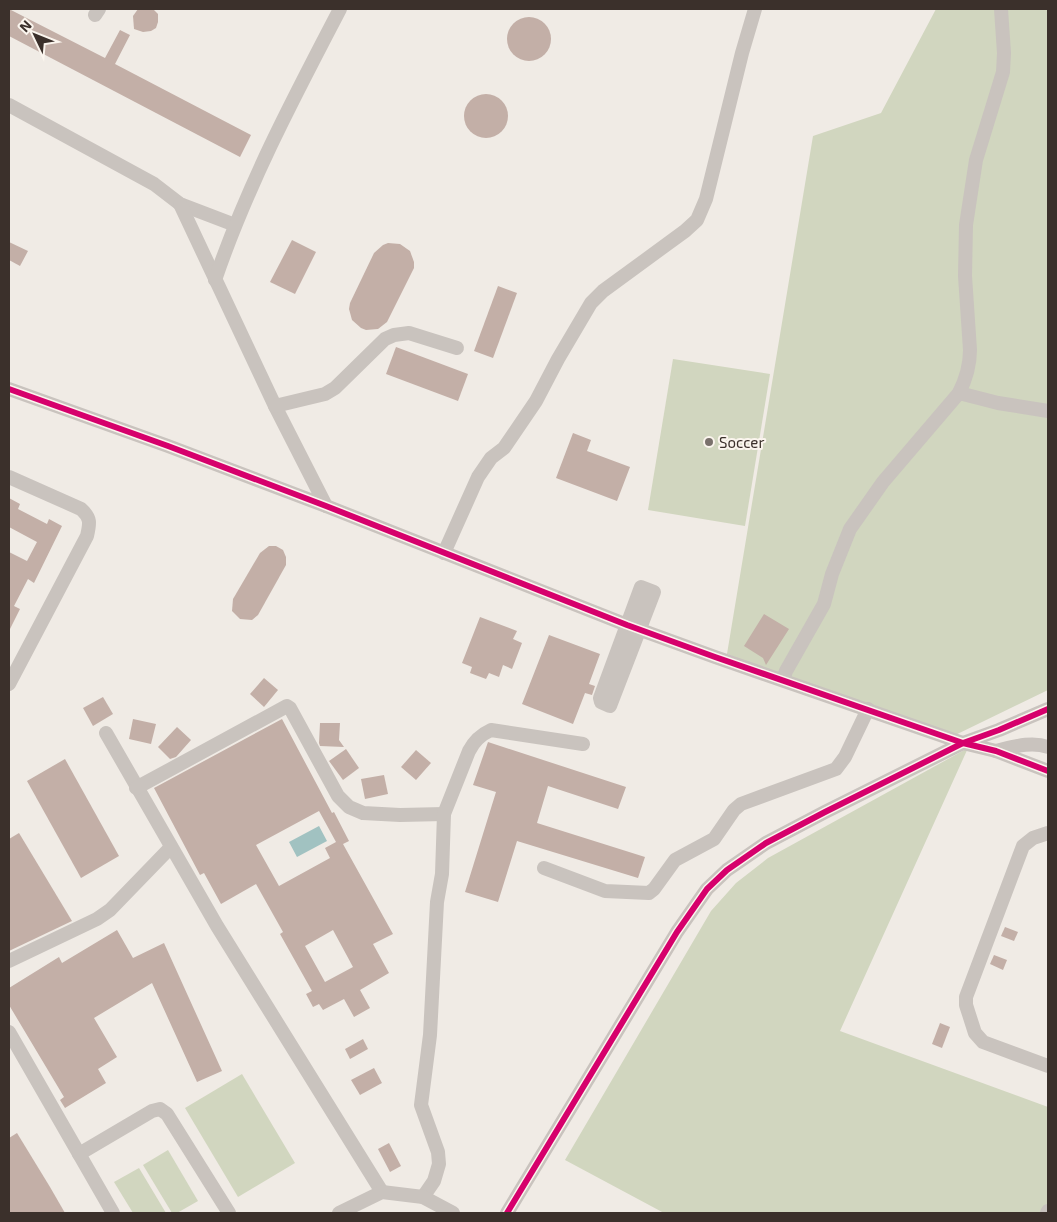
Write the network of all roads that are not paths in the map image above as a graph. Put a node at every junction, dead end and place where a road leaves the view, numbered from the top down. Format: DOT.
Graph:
graph roads {
  1 [pos="340,9"];
  2 [pos="755,9"];
  3 [pos="1001,9"];
  4 [pos="9,107"];
  5 [pos="180,204"];
  6 [pos="235,225"];
  7 [pos="215,280"];
  8 [pos="457,348"];
  9 [pos="9,389"];
  10 [pos="959,393"];
  11 [pos="275,406"];
  12 [pos="1048,411"];
  13 [pos="9,477"];
  14 [pos="326,506"];
  15 [pos="444,553"];
  16 [pos="633,627"];
  17 [pos="616,672"];
  18 [pos="783,680"];
  19 [pos="9,684"];
  20 [pos="868,709"];
  21 [pos="1048,709"];
  22 [pos="106,733"];
  23 [pos="963,743"];
  24 [pos="582,744"];
  25 [pos="1048,747"];
  26 [pos="996,752"];
  27 [pos="1048,771"];
  28 [pos="136,788"];
  29 [pos="444,814"];
  30 [pos="1048,833"];
  31 [pos="171,848"];
  32 [pos="544,868"];
  33 [pos="9,961"];
  34 [pos="9,1032"];
  35 [pos="1048,1066"];
  36 [pos="79,1154"];
  37 [pos="382,1192"];
  38 [pos="423,1197"];
  39 [pos="113,1213"];
  40 [pos="229,1213"];
  41 [pos="339,1213"];
  42 [pos="453,1213"];
  43 [pos="508,1213"];
  1 -- 6 [label="street"];
  2 -- 15 [label="street"];
  3 -- 10 [label="street"];
  4 -- 5 [label="street"];
  5 -- 6 [label="street"];
  5 -- 7 [label="street"];
  6 -- 7 [label="street"];
  7 -- 11 [label="street"];
  8 -- 11 [label="street"];
  9 -- 14 [label="street"];
  10 -- 12 [label="street"];
  10 -- 18 [label="street"];
  11 -- 14 [label="street"];
  13 -- 19 [label="street"];
  14 -- 15 [label="street"];
  15 -- 16 [label="street"];
  16 -- 16 [label="street"];
  16 -- 17 [label="street"];
  16 -- 18 [label="street"];
  18 -- 20 [label="street"];
  20 -- 23 [label="street"];
  20 -- 32 [label="street"];
  21 -- 23 [label="street"];
  22 -- 28 [label="street"];
  23 -- 26 [label="street"];
  23 -- 43 [label="street"];
  24 -- 29 [label="street"];
  25 -- 26 [label="street"];
  26 -- 27 [label="street"];
  28 -- 29 [label="street"];
  28 -- 31 [label="street"];
  29 -- 38 [label="street"];
  30 -- 35 [label="street"];
  31 -- 33 [label="street"];
  31 -- 37 [label="street"];
  34 -- 36 [label="street"];
  36 -- 39 [label="street"];
  36 -- 40 [label="street"];
  37 -- 38 [label="street"];
  37 -- 41 [label="street"];
  38 -- 42 [label="street"];
}
